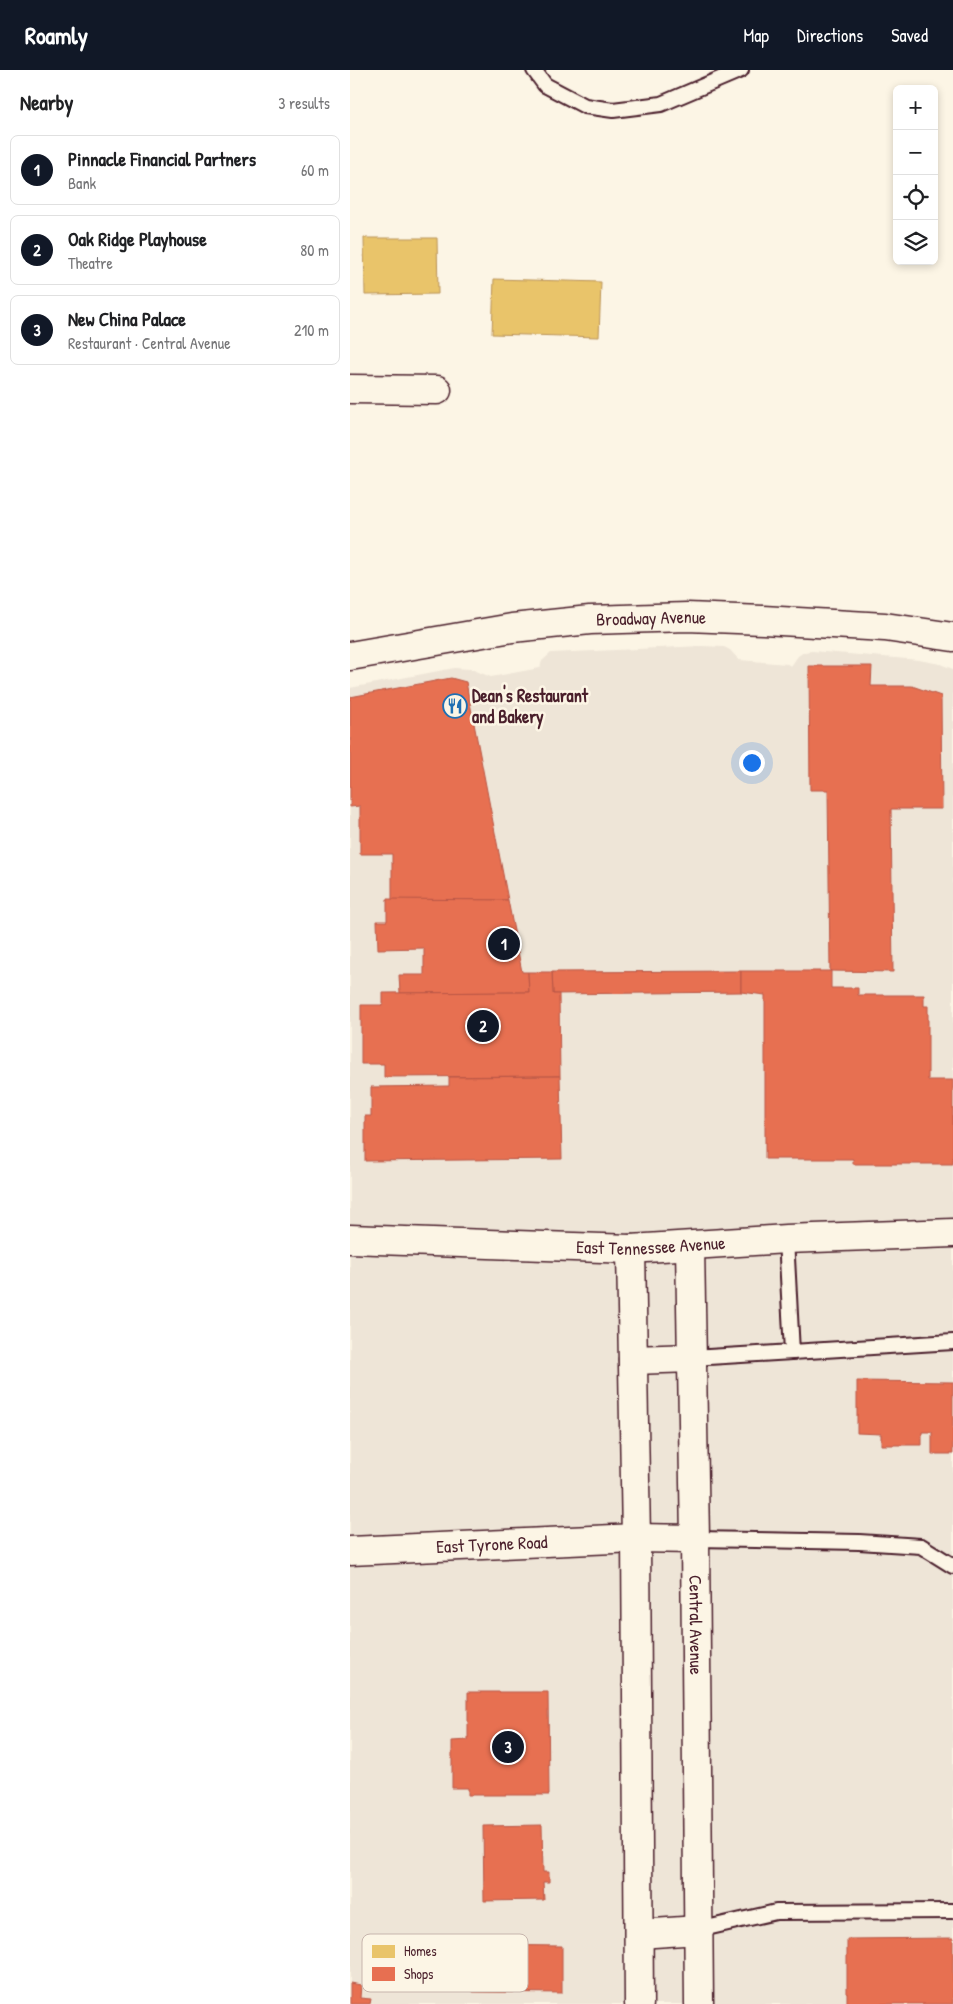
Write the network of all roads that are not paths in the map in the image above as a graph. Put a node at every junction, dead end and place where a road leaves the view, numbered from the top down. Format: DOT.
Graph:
graph roads {
  1 [pos="534,70"];
  2 [pos="741,70"];
  3 [pos="350,389"];
  4 [pos="437,390"];
  5 [pos="953,637"];
  6 [pos="350,656"];
  7 [pos="953,1233"];
  8 [pos="350,1239"];
  9 [pos="786,1239"];
  10 [pos="690,1246"];
  11 [pos="631,1250"];
  12 [pos="953,1342"];
  13 [pos="792,1352"];
  14 [pos="692,1358"];
  15 [pos="633,1360"];
  16 [pos="636,1538"];
  17 [pos="695,1539"];
  18 [pos="350,1551"];
  19 [pos="953,1566"];
  20 [pos="953,1911"];
  21 [pos="698,1930"];
  22 [pos="639,1934"];
  23 [pos="639,2004"];
  24 [pos="699,2004"];
  1 -- 2 [label="lane"];
  3 -- 4 [label="street"];
  5 -- 6 [label="street, Broadway Avenue"];
  7 -- 9 [label="street, East Tennessee Avenue"];
  8 -- 11 [label="street, East Tennessee Avenue"];
  9 -- 10 [label="street, East Tennessee Avenue"];
  9 -- 13 [label="lane"];
  10 -- 11 [label="street, East Tennessee Avenue"];
  10 -- 14 [label="street, Central Avenue"];
  11 -- 15 [label="street"];
  12 -- 13 [label="lane"];
  13 -- 14 [label="lane"];
  14 -- 15 [label="street"];
  14 -- 17 [label="street, Central Avenue"];
  15 -- 16 [label="street"];
  16 -- 17 [label="street, East Tyrone Road"];
  16 -- 18 [label="street, East Tyrone Road"];
  16 -- 22 [label="street"];
  17 -- 19 [label="lane"];
  17 -- 21 [label="street, Central Avenue"];
  20 -- 21 [label="lane"];
  21 -- 22 [label="street"];
  21 -- 24 [label="street, Central Avenue"];
  22 -- 23 [label="street"];
}
